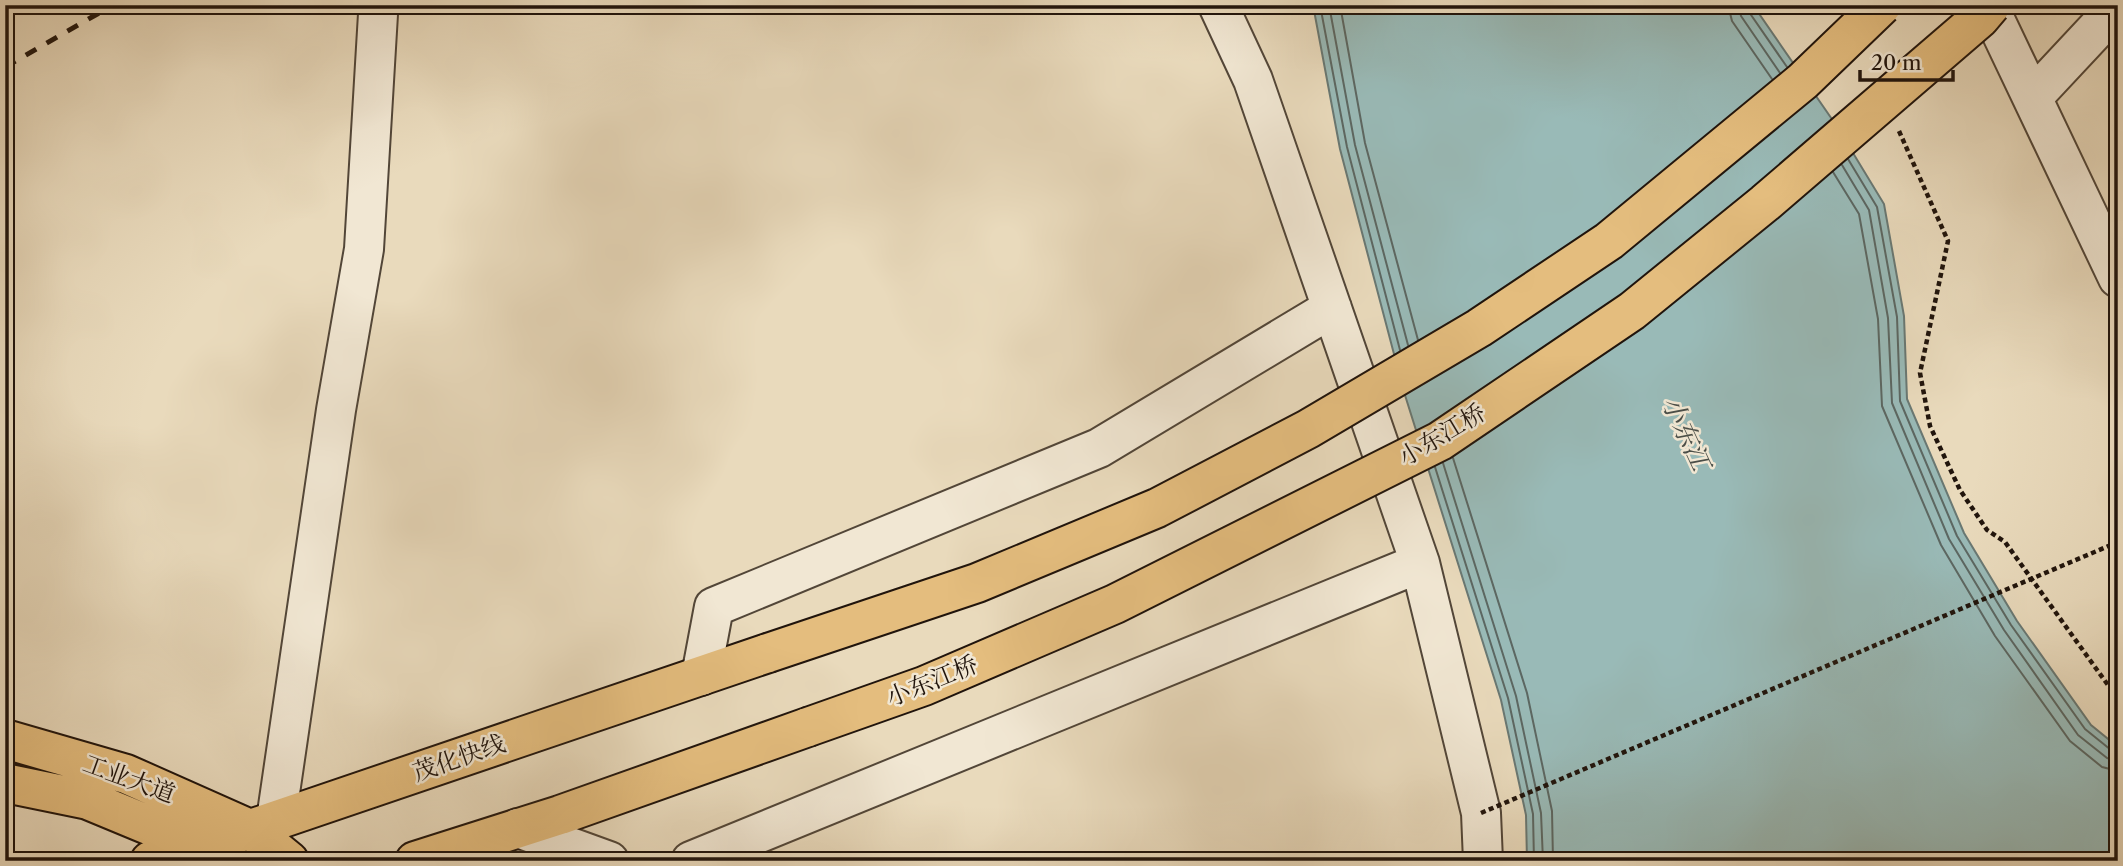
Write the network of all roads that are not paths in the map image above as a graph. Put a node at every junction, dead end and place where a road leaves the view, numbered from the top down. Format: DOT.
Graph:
graph roads {
  1 [pos="377,5"];
  2 [pos="1217,5"];
  3 [pos="1882,5"];
  4 [pos="1990,5"];
  5 [pos="2118,6"];
  6 [pos="2033,97"];
  7 [pos="2118,278"];
  8 [pos="1332,308"];
  9 [pos="1420,563"];
  10 [pos="701,676"];
  11 [pos="5,739"];
  12 [pos="5,783"];
  13 [pos="263,825"];
  14 [pos="518,828"];
  15 [pos="208,853"];
  16 [pos="150,861"];
  17 [pos="289,861"];
  18 [pos="415,861"];
  19 [pos="609,861"];
  20 [pos="691,861"];
  21 [pos="1483,861"];
  1 -- 13 [label="street"];
  2 -- 8 [label="street"];
  3 -- 10 [label="main road, 茂化快线, bridge"];
  4 -- 6 [label="street"];
  4 -- 14 [label="main road, 小东江桥, bridge"];
  5 -- 6 [label="street"];
  6 -- 7 [label="street"];
  8 -- 9 [label="street"];
  8 -- 10 [label="street"];
  9 -- 20 [label="street"];
  9 -- 21 [label="street"];
  10 -- 13 [label="main road, 茂化快线"];
  11 -- 13 [label="main road, 工业大道"];
  12 -- 15 [label="main road, 工业大道"];
  13 -- 15 [label="main road, 茂化快线"];
  13 -- 17 [label="main road, 工业大道"];
  14 -- 18 [label="main road"];
  14 -- 19 [label="street"];
  15 -- 16 [label="main road, 茂化快线"];
}
